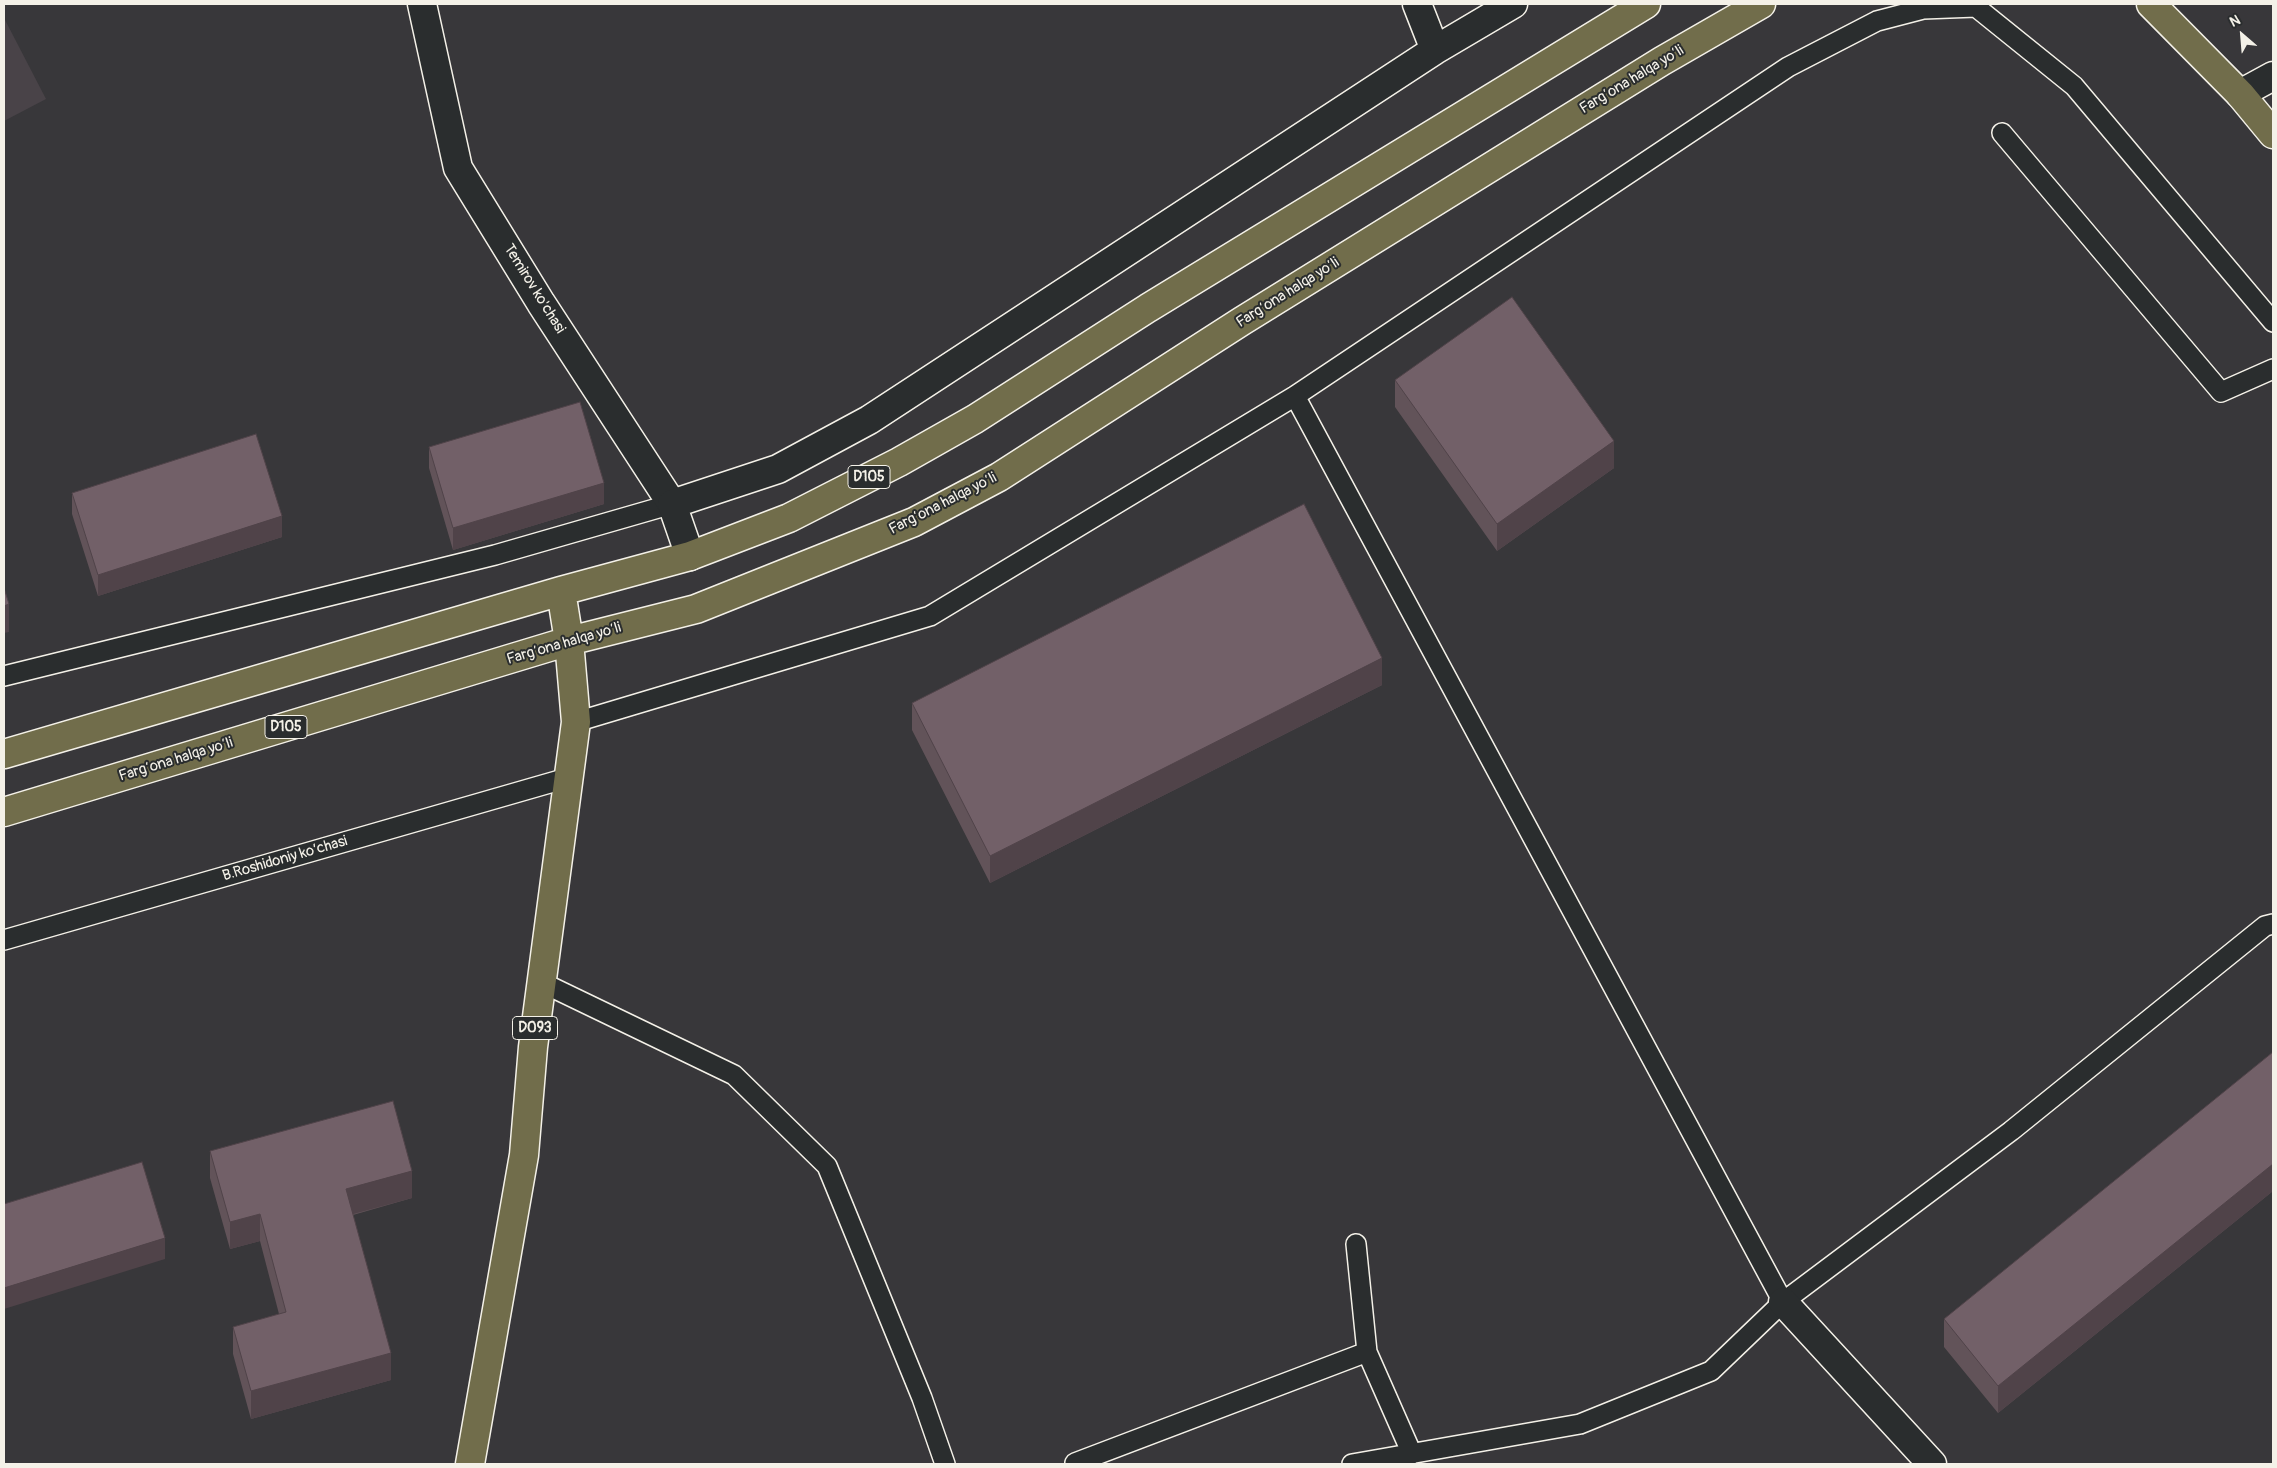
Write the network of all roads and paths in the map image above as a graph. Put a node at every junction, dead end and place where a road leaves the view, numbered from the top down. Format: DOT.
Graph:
graph roads {
  1 [pos="422,4"];
  2 [pos="1417,4"];
  3 [pos="1513,4"];
  4 [pos="1646,4"];
  5 [pos="1761,4"];
  6 [pos="2152,4"];
  7 [pos="1435,50"];
  8 [pos="2273,76"];
  9 [pos="2240,94"];
  10 [pos="2002,133"];
  11 [pos="2273,134"];
  12 [pos="2273,322"];
  13 [pos="2273,369"];
  14 [pos="1295,396"];
  15 [pos="672,504"];
  16 [pos="690,556"];
  17 [pos="561,591"];
  18 [pos="569,641"];
  19 [pos="4,676"];
  20 [pos="576,722"];
  21 [pos="4,754"];
  22 [pos="567,778"];
  23 [pos="4,812"];
  24 [pos="2273,924"];
  25 [pos="4,940"];
  26 [pos="542,982"];
  27 [pos="1356,1244"];
  28 [pos="1783,1302"];
  29 [pos="1367,1352"];
  30 [pos="1412,1454"];
  31 [pos="470,1464"];
  32 [pos="945,1464"];
  33 [pos="1074,1464"];
  34 [pos="1352,1464"];
  35 [pos="1932,1464"];
  1 -- 15 [label="street, Temirov ko'chasi"];
  2 -- 7 [label="street"];
  3 -- 7 [label="street"];
  4 -- 16 [label="main road, D105"];
  5 -- 18 [label="main road, Farg‘ona halqa yo‘li / D105"];
  6 -- 9 [label="main road"];
  7 -- 15 [label="street"];
  8 -- 9 [label="street"];
  9 -- 11 [label="main road"];
  10 -- 13 [label="lane"];
  12 -- 14 [label="lane"];
  14 -- 20 [label="lane"];
  14 -- 28 [label="lane"];
  15 -- 16 [label="street, Temirov ko'chasi"];
  15 -- 19 [label="lane"];
  16 -- 17 [label="main road, D105"];
  17 -- 18 [label="main road, D093"];
  17 -- 21 [label="main road, D105"];
  18 -- 20 [label="main road, D093"];
  18 -- 23 [label="main road, Farg‘ona halqa yo‘li / D105"];
  20 -- 22 [label="main road, D093"];
  22 -- 25 [label="lane, B.Roshidoniy ko’chasi"];
  22 -- 26 [label="main road, D093"];
  24 -- 28 [label="lane"];
  26 -- 31 [label="main road, D093"];
  26 -- 32 [label="lane"];
  27 -- 29 [label="lane"];
  28 -- 30 [label="lane"];
  28 -- 35 [label="street"];
  29 -- 30 [label="lane"];
  29 -- 33 [label="lane"];
  30 -- 34 [label="lane"];
}
